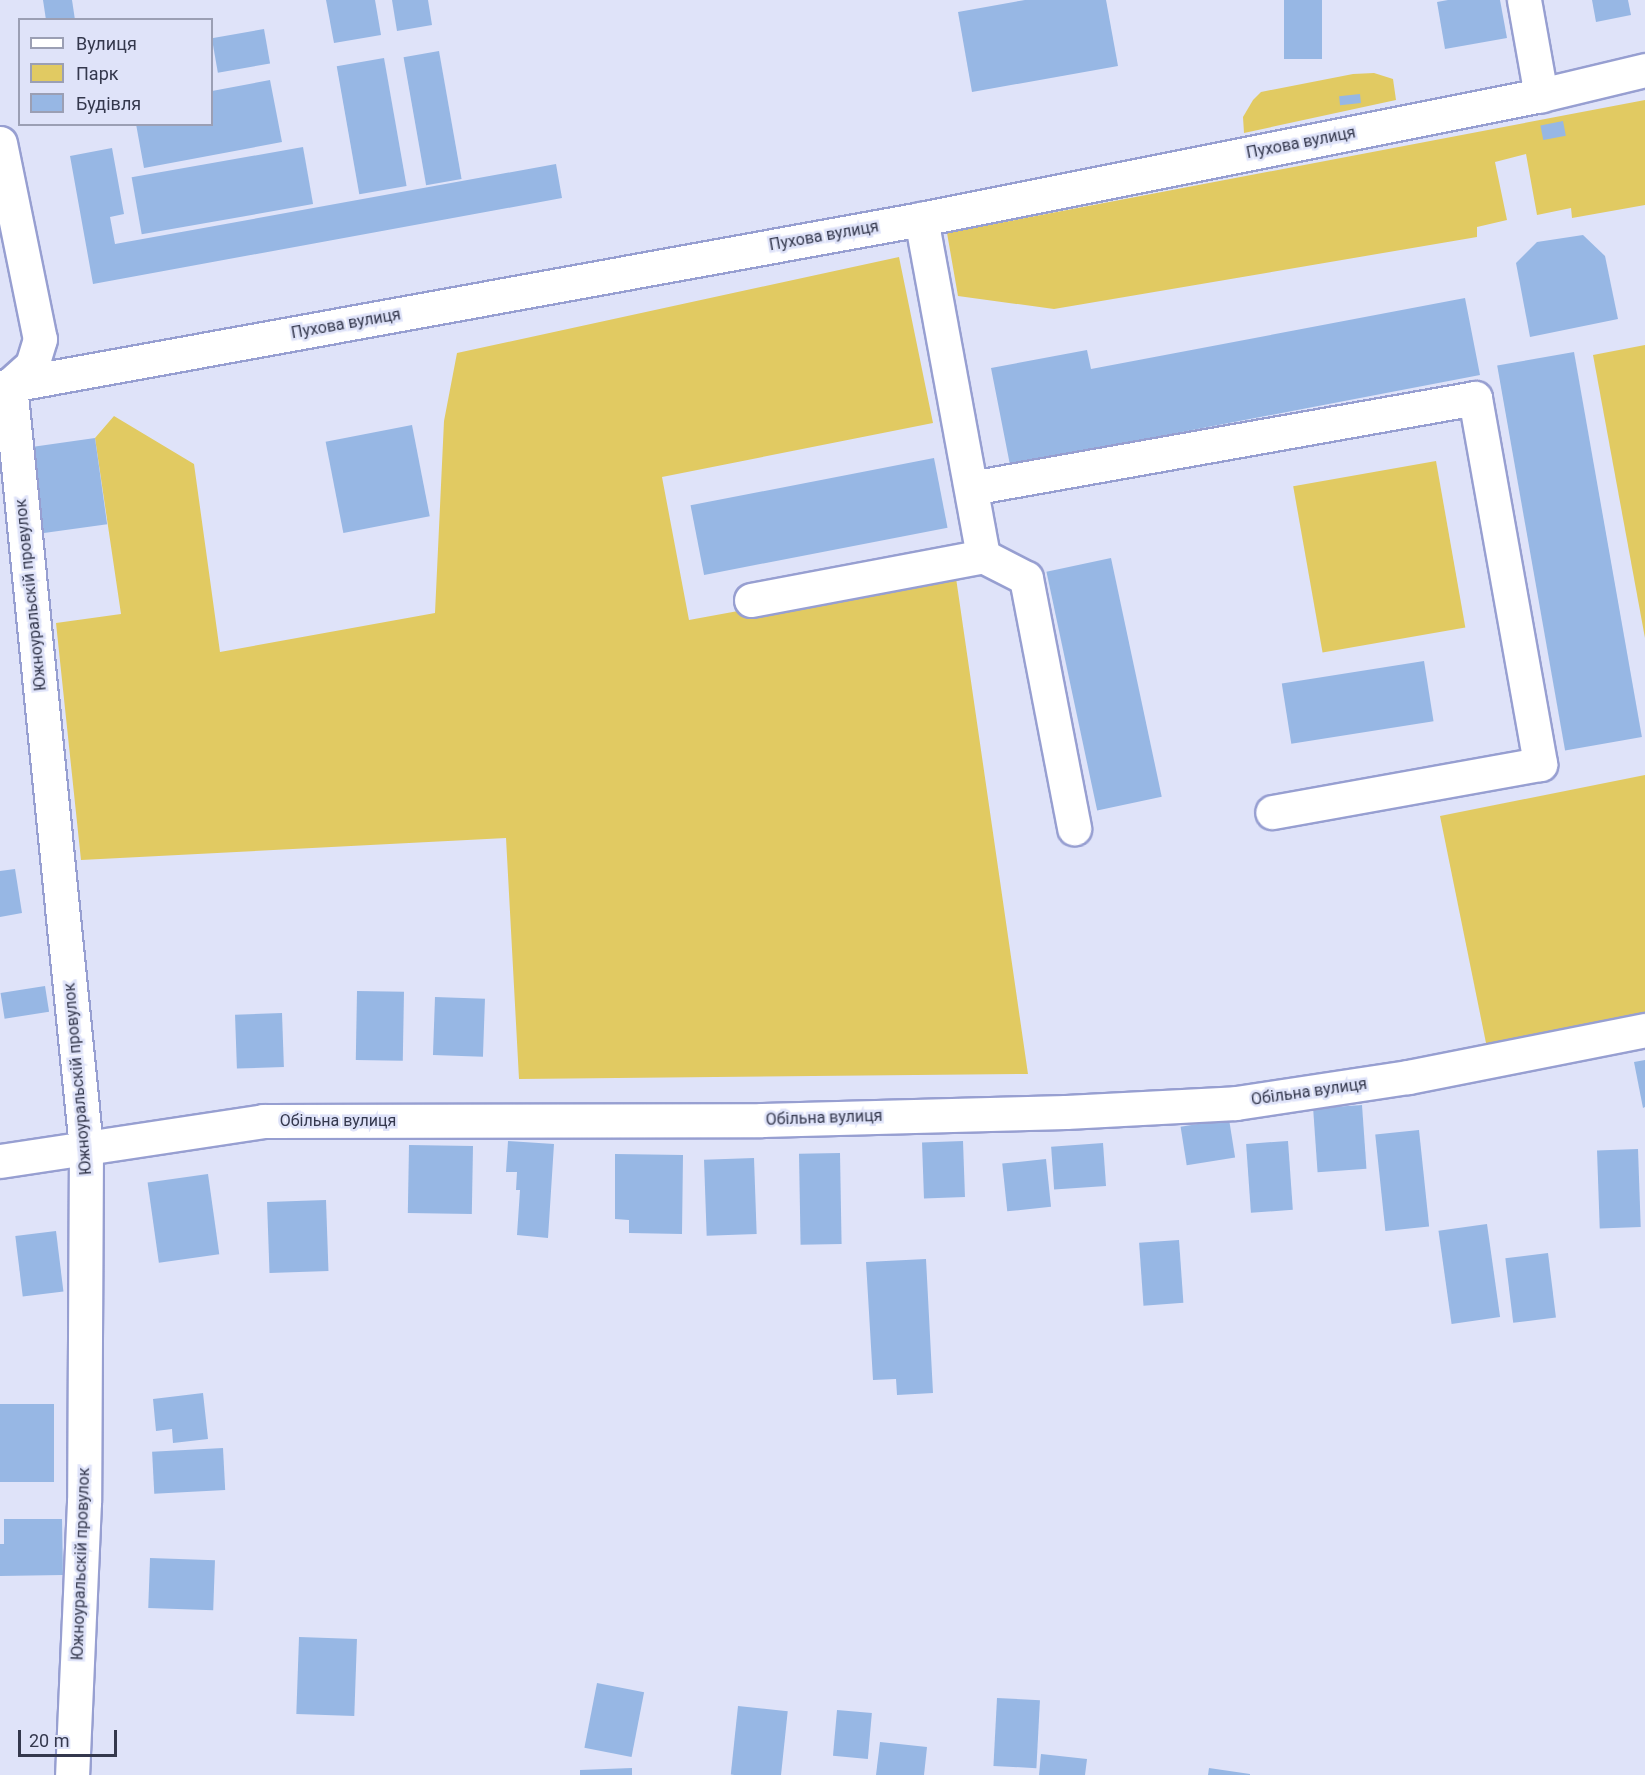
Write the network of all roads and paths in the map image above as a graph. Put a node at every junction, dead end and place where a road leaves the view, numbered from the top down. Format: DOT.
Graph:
graph roads {
  1 [pos="1524,0"];
  2 [pos="1645,70"];
  3 [pos="1540,95"];
  4 [pos="0,143"];
  5 [pos="921,219"];
  6 [pos="5,386"];
  7 [pos="971,488"];
  8 [pos="983,556"];
  9 [pos="751,600"];
  10 [pos="1272,812"];
  11 [pos="1074,828"];
  12 [pos="1645,1030"];
  13 [pos="86,1148"];
  14 [pos="0,1161"];
  15 [pos="72,1775"];
  1 -- 3 [label="street"];
  2 -- 3 [label="street, Пухова вулиця"];
  3 -- 5 [label="street, Пухова вулиця"];
  4 -- 6 [label="street"];
  5 -- 6 [label="street, Пухова вулиця"];
  5 -- 7 [label="street"];
  6 -- 13 [label="street, Южноуральскій провулок"];
  7 -- 8 [label="street"];
  7 -- 10 [label="street"];
  8 -- 9 [label="street"];
  8 -- 11 [label="street"];
  12 -- 13 [label="street, Обільна вулиця"];
  13 -- 14 [label="street, Обільна вулиця"];
  13 -- 15 [label="street, Южноуральскій провулок"];
}
